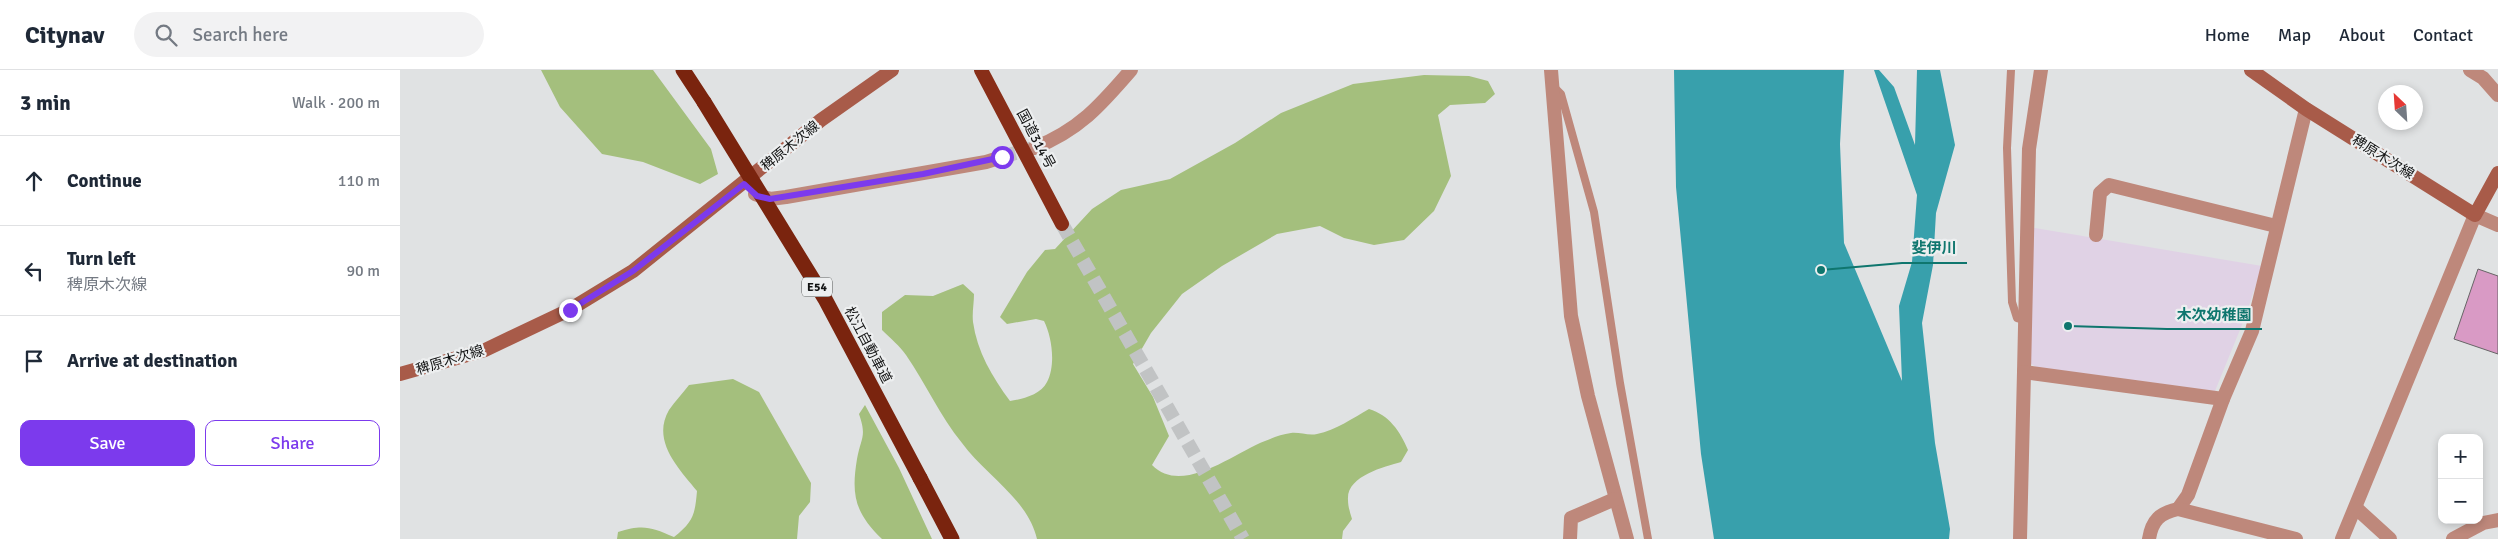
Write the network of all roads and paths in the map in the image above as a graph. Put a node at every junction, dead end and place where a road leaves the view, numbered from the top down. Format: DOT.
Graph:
graph roads {
  1 [pos="683,70"];
  2 [pos="892,70"];
  3 [pos="981,70"];
  4 [pos="1131,70"];
  5 [pos="1551,70"];
  6 [pos="2011,70"];
  7 [pos="2041,70"];
  8 [pos="2251,70"];
  9 [pos="2470,70"];
  10 [pos="1552,86"];
  11 [pos="2498,94"];
  12 [pos="2306,109"];
  13 [pos="1034,148"];
  14 [pos="1002,157"];
  15 [pos="2498,173"];
  16 [pos="744,184"];
  17 [pos="2475,215"];
  18 [pos="1062,224"];
  19 [pos="2276,226"];
  20 [pos="2498,226"];
  21 [pos="2096,235"];
  22 [pos="2025,320"];
  23 [pos="2024,372"];
  24 [pos="400,374"];
  25 [pos="2223,399"];
  26 [pos="1615,498"];
  27 [pos="2356,508"];
  28 [pos="2178,509"];
  29 [pos="2498,520"];
  30 [pos="952,539"];
  31 [pos="1570,539"];
  32 [pos="1627,539"];
  33 [pos="1648,539"];
  34 [pos="2020,539"];
  35 [pos="2150,539"];
  36 [pos="2296,539"];
  37 [pos="2342,539"];
  38 [pos="2390,539"];
  39 [pos="2453,539"];
  1 -- 30 [label="highway, 松江自動車道 / E54, bridge"];
  2 -- 16 [label="main road, 稗原木次線"];
  3 -- 18 [label="highway, 国道314号"];
  4 -- 13 [label="street"];
  5 -- 10 [label="street"];
  6 -- 22 [label="lane"];
  7 -- 22 [label="street"];
  8 -- 12 [label="main road, 稗原木次線"];
  9 -- 11 [label="street"];
  10 -- 26 [label="street"];
  10 -- 33 [label="lane"];
  12 -- 17 [label="main road, 稗原木次線"];
  12 -- 19 [label="street"];
  14 -- 16 [label="street"];
  15 -- 17 [label="main road"];
  16 -- 24 [label="main road, 稗原木次線"];
  17 -- 20 [label="street"];
  17 -- 27 [label="street"];
  19 -- 21 [label="street"];
  19 -- 25 [label="street"];
  22 -- 23 [label="street"];
  23 -- 25 [label="street"];
  23 -- 34 [label="street"];
  25 -- 28 [label="street"];
  26 -- 31 [label="street"];
  26 -- 32 [label="street"];
  27 -- 37 [label="street"];
  27 -- 38 [label="street"];
  28 -- 35 [label="street"];
  28 -- 36 [label="street"];
  29 -- 39 [label="street"];
}
